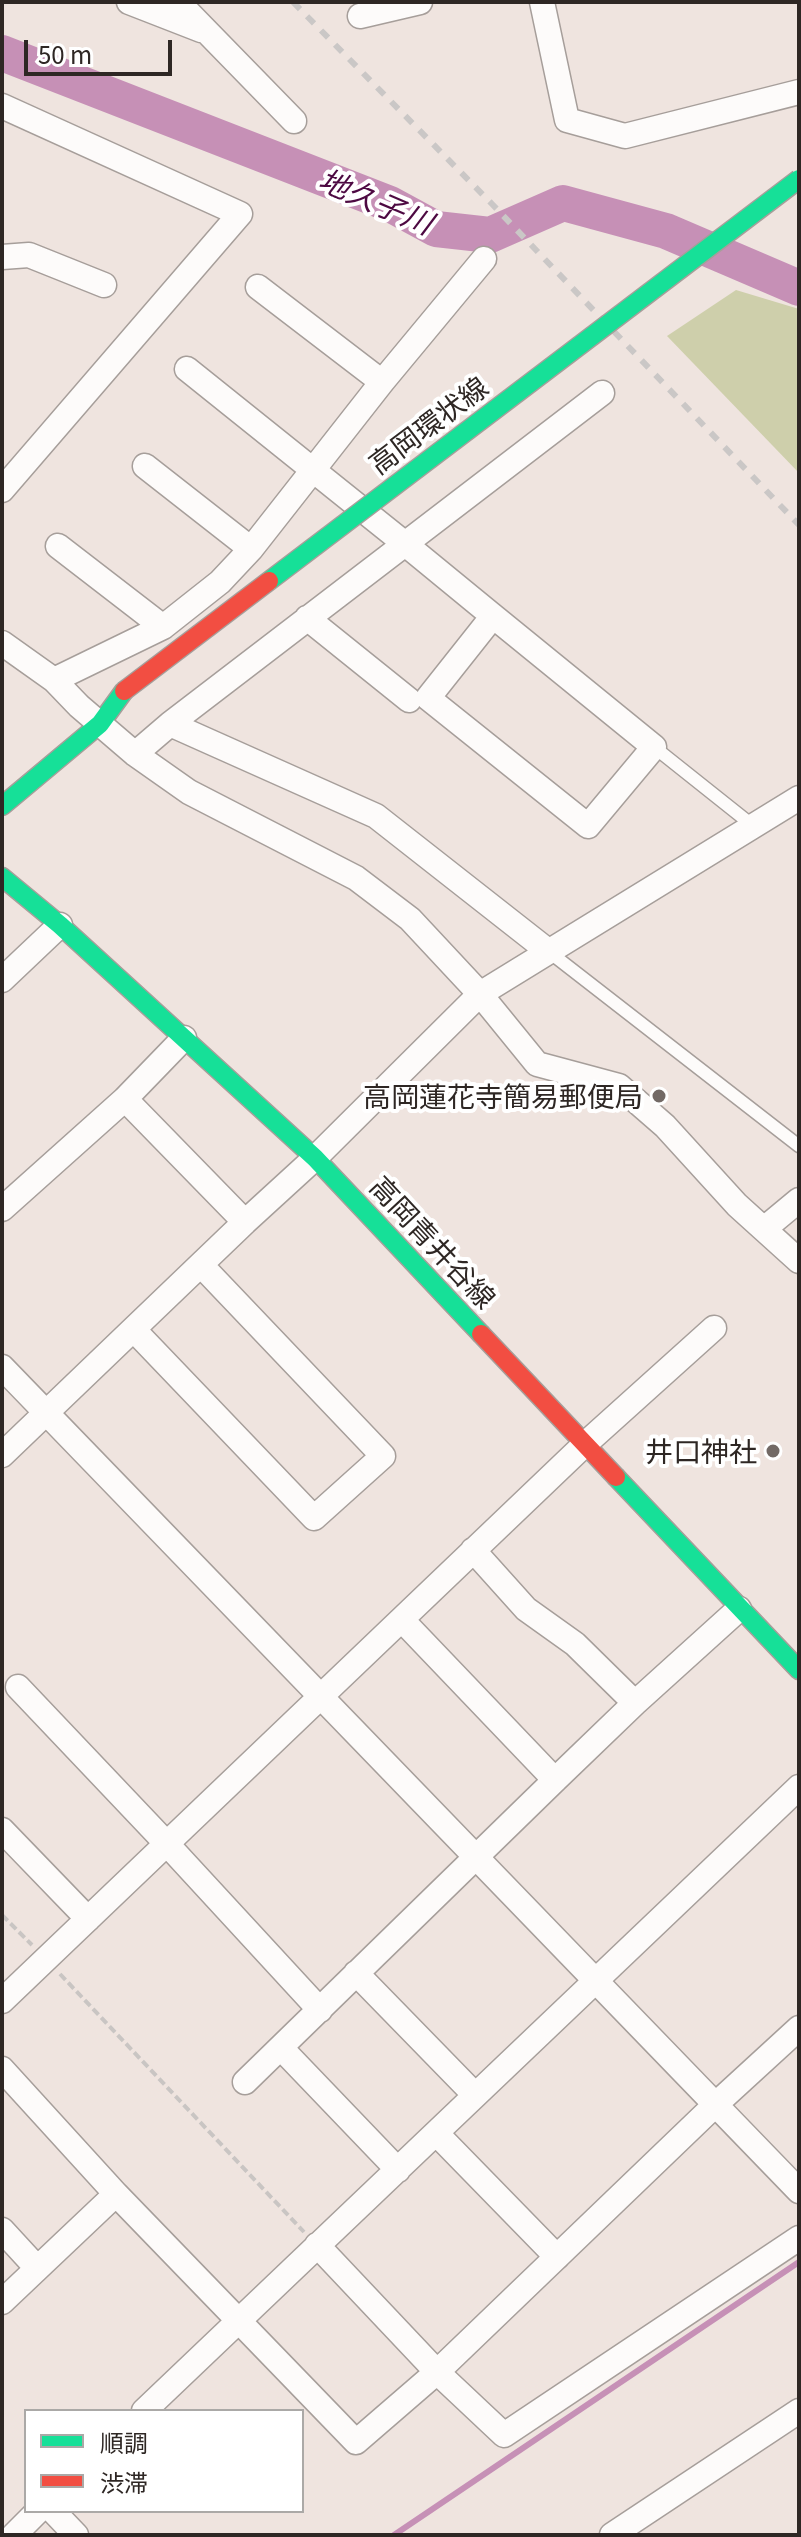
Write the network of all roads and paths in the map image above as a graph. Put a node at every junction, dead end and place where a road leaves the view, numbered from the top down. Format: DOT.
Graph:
graph roads {
  1 [pos="129,2"];
  2 [pos="178,2"];
  3 [pos="420,2"];
  4 [pos="542,2"];
  5 [pos="360,16"];
  6 [pos="209,34"];
  7 [pos="799,92"];
  8 [pos="2,106"];
  9 [pos="294,121"];
  10 [pos="799,179"];
  11 [pos="2,257"];
  12 [pos="484,259"];
  13 [pos="104,285"];
  14 [pos="258,287"];
  15 [pos="187,369"];
  16 [pos="382,382"];
  17 [pos="602,393"];
  18 [pos="145,466"];
  19 [pos="312,470"];
  20 [pos="2,490"];
  21 [pos="396,515"];
  22 [pos="370,535"];
  23 [pos="404,543"];
  24 [pos="58,546"];
  25 [pos="251,549"];
  26 [pos="493,616"];
  27 [pos="307,618"];
  28 [pos="163,627"];
  29 [pos="2,643"];
  30 [pos="54,680"];
  31 [pos="409,700"];
  32 [pos="133,712"];
  33 [pos="100,724"];
  34 [pos="170,724"];
  35 [pos="654,747"];
  36 [pos="135,754"];
  37 [pos="799,798"];
  38 [pos="2,806"];
  39 [pos="752,825"];
  40 [pos="2,877"];
  41 [pos="60,925"];
  42 [pos="548,951"];
  43 [pos="2,980"];
  44 [pos="480,994"];
  45 [pos="184,1038"];
  46 [pos="125,1099"];
  47 [pos="799,1146"];
  48 [pos="315,1158"];
  49 [pos="799,1200"];
  50 [pos="2,1209"];
  51 [pos="245,1222"];
  52 [pos="764,1229"];
  53 [pos="799,1261"];
  54 [pos="201,1265"];
  55 [pos="714,1328"];
  56 [pos="134,1330"];
  57 [pos="2,1367"];
  58 [pos="46,1413"];
  59 [pos="584,1445"];
  60 [pos="2,1455"];
  61 [pos="473,1550"];
  62 [pos="739,1609"];
  63 [pos="402,1620"];
  64 [pos="799,1670"];
  65 [pos="18,1687"];
  66 [pos="319,1697"];
  67 [pos="635,1703"];
  68 [pos="555,1780"];
  69 [pos="799,1787"];
  70 [pos="2,1830"];
  71 [pos="167,1844"];
  72 [pos="477,1858"];
  73 [pos="2,1915"];
  74 [pos="88,1919"];
  75 [pos="46,1959"];
  76 [pos="356,1973"];
  77 [pos="596,1982"];
  78 [pos="2,2001"];
  79 [pos="320,2010"];
  80 [pos="797,2032"];
  81 [pos="281,2048"];
  82 [pos="2,2069"];
  83 [pos="245,2082"];
  84 [pos="475,2095"];
  85 [pos="715,2105"];
  86 [pos="436,2133"];
  87 [pos="398,2170"];
  88 [pos="799,2191"];
  89 [pos="116,2194"];
  90 [pos="2,2230"];
  91 [pos="799,2238"];
  92 [pos="317,2245"];
  93 [pos="557,2257"];
  94 [pos="37,2268"];
  95 [pos="2,2302"];
  96 [pos="238,2322"];
  97 [pos="437,2372"];
  98 [pos="146,2409"];
  99 [pos="799,2411"];
  100 [pos="36,2513"];
  101 [pos="55,2513"];
  102 [pos="14,2535"];
  103 [pos="76,2535"];
  104 [pos="612,2535"];
  1 -- 6 [label="street"];
  2 -- 6 [label="street"];
  3 -- 5 [label="street"];
  4 -- 7 [label="street"];
  6 -- 9 [label="street"];
  8 -- 20 [label="street"];
  10 -- 33 [label="main road, 高岡環状線, bridge"];
  11 -- 13 [label="street"];
  12 -- 16 [label="street"];
  14 -- 16 [label="street"];
  15 -- 19 [label="street"];
  16 -- 19 [label="street"];
  17 -- 23 [label="street"];
  18 -- 25 [label="street"];
  19 -- 23 [label="street"];
  19 -- 25 [label="street"];
  21 -- 22 [label="main road, 高岡環状線"];
  23 -- 26 [label="street"];
  23 -- 27 [label="street"];
  24 -- 28 [label="street"];
  25 -- 28 [label="street"];
  26 -- 35 [label="street"];
  26 -- 35 [label="street"];
  27 -- 31 [label="street"];
  27 -- 34 [label="street"];
  28 -- 30 [label="street"];
  29 -- 30 [label="street"];
  30 -- 33 [label="street"];
  32 -- 33 [label="main road, 高岡環状線"];
  33 -- 36 [label="street"];
  33 -- 38 [label="main road, 高岡環状線"];
  34 -- 36 [label="street"];
  34 -- 42 [label="street"];
  35 -- 39 [label="lane"];
  36 -- 44 [label="street"];
  37 -- 39 [label="street"];
  39 -- 42 [label="street"];
  40 -- 41 [label="main road, 高岡青井谷線"];
  41 -- 43 [label="street"];
  41 -- 45 [label="main road, 高岡青井谷線"];
  42 -- 44 [label="street"];
  42 -- 47 [label="lane"];
  44 -- 48 [label="street"];
  44 -- 52 [label="street"];
  45 -- 46 [label="street"];
  45 -- 48 [label="main road, 高岡青井谷線"];
  46 -- 50 [label="street"];
  46 -- 51 [label="street"];
  48 -- 51 [label="street"];
  48 -- 59 [label="main road, 高岡青井谷線"];
  49 -- 52 [label="street"];
  51 -- 54 [label="street"];
  52 -- 53 [label="street"];
  54 -- 56 [label="street"];
  54 -- 56 [label="street"];
  55 -- 59 [label="street"];
  56 -- 58 [label="street"];
  57 -- 58 [label="street"];
  58 -- 60 [label="street"];
  58 -- 66 [label="street"];
  59 -- 61 [label="street"];
  59 -- 62 [label="main road, 高岡青井谷線"];
  61 -- 63 [label="street"];
  61 -- 67 [label="street"];
  62 -- 64 [label="main road, 高岡青井谷線"];
  62 -- 67 [label="street"];
  63 -- 66 [label="street"];
  63 -- 68 [label="street"];
  65 -- 71 [label="street"];
  66 -- 71 [label="street"];
  66 -- 72 [label="street"];
  67 -- 68 [label="street"];
  68 -- 72 [label="street"];
  69 -- 77 [label="street"];
  70 -- 74 [label="street"];
  71 -- 74 [label="street"];
  71 -- 79 [label="street"];
  72 -- 76 [label="street"];
  72 -- 77 [label="street"];
  73 -- 75 [label="path"];
  74 -- 75 [label="street"];
  75 -- 78 [label="street"];
  75 -- 92 [label="path"];
  76 -- 79 [label="street"];
  76 -- 84 [label="street"];
  77 -- 84 [label="street"];
  77 -- 85 [label="street"];
  79 -- 81 [label="street"];
  80 -- 85 [label="street"];
  81 -- 83 [label="street"];
  81 -- 87 [label="street"];
  82 -- 89 [label="street"];
  84 -- 86 [label="street"];
  85 -- 88 [label="street"];
  85 -- 93 [label="street"];
  86 -- 87 [label="street"];
  86 -- 93 [label="street"];
  87 -- 92 [label="street"];
  89 -- 94 [label="street"];
  89 -- 96 [label="street"];
  90 -- 94 [label="street"];
  91 -- 97 [label="street"];
  92 -- 96 [label="street"];
  92 -- 97 [label="street"];
  93 -- 97 [label="street"];
  94 -- 95 [label="street"];
  96 -- 97 [label="street"];
  96 -- 98 [label="street"];
  99 -- 104 [label="street"];
  100 -- 102 [label="street"];
  101 -- 103 [label="street"];
}
